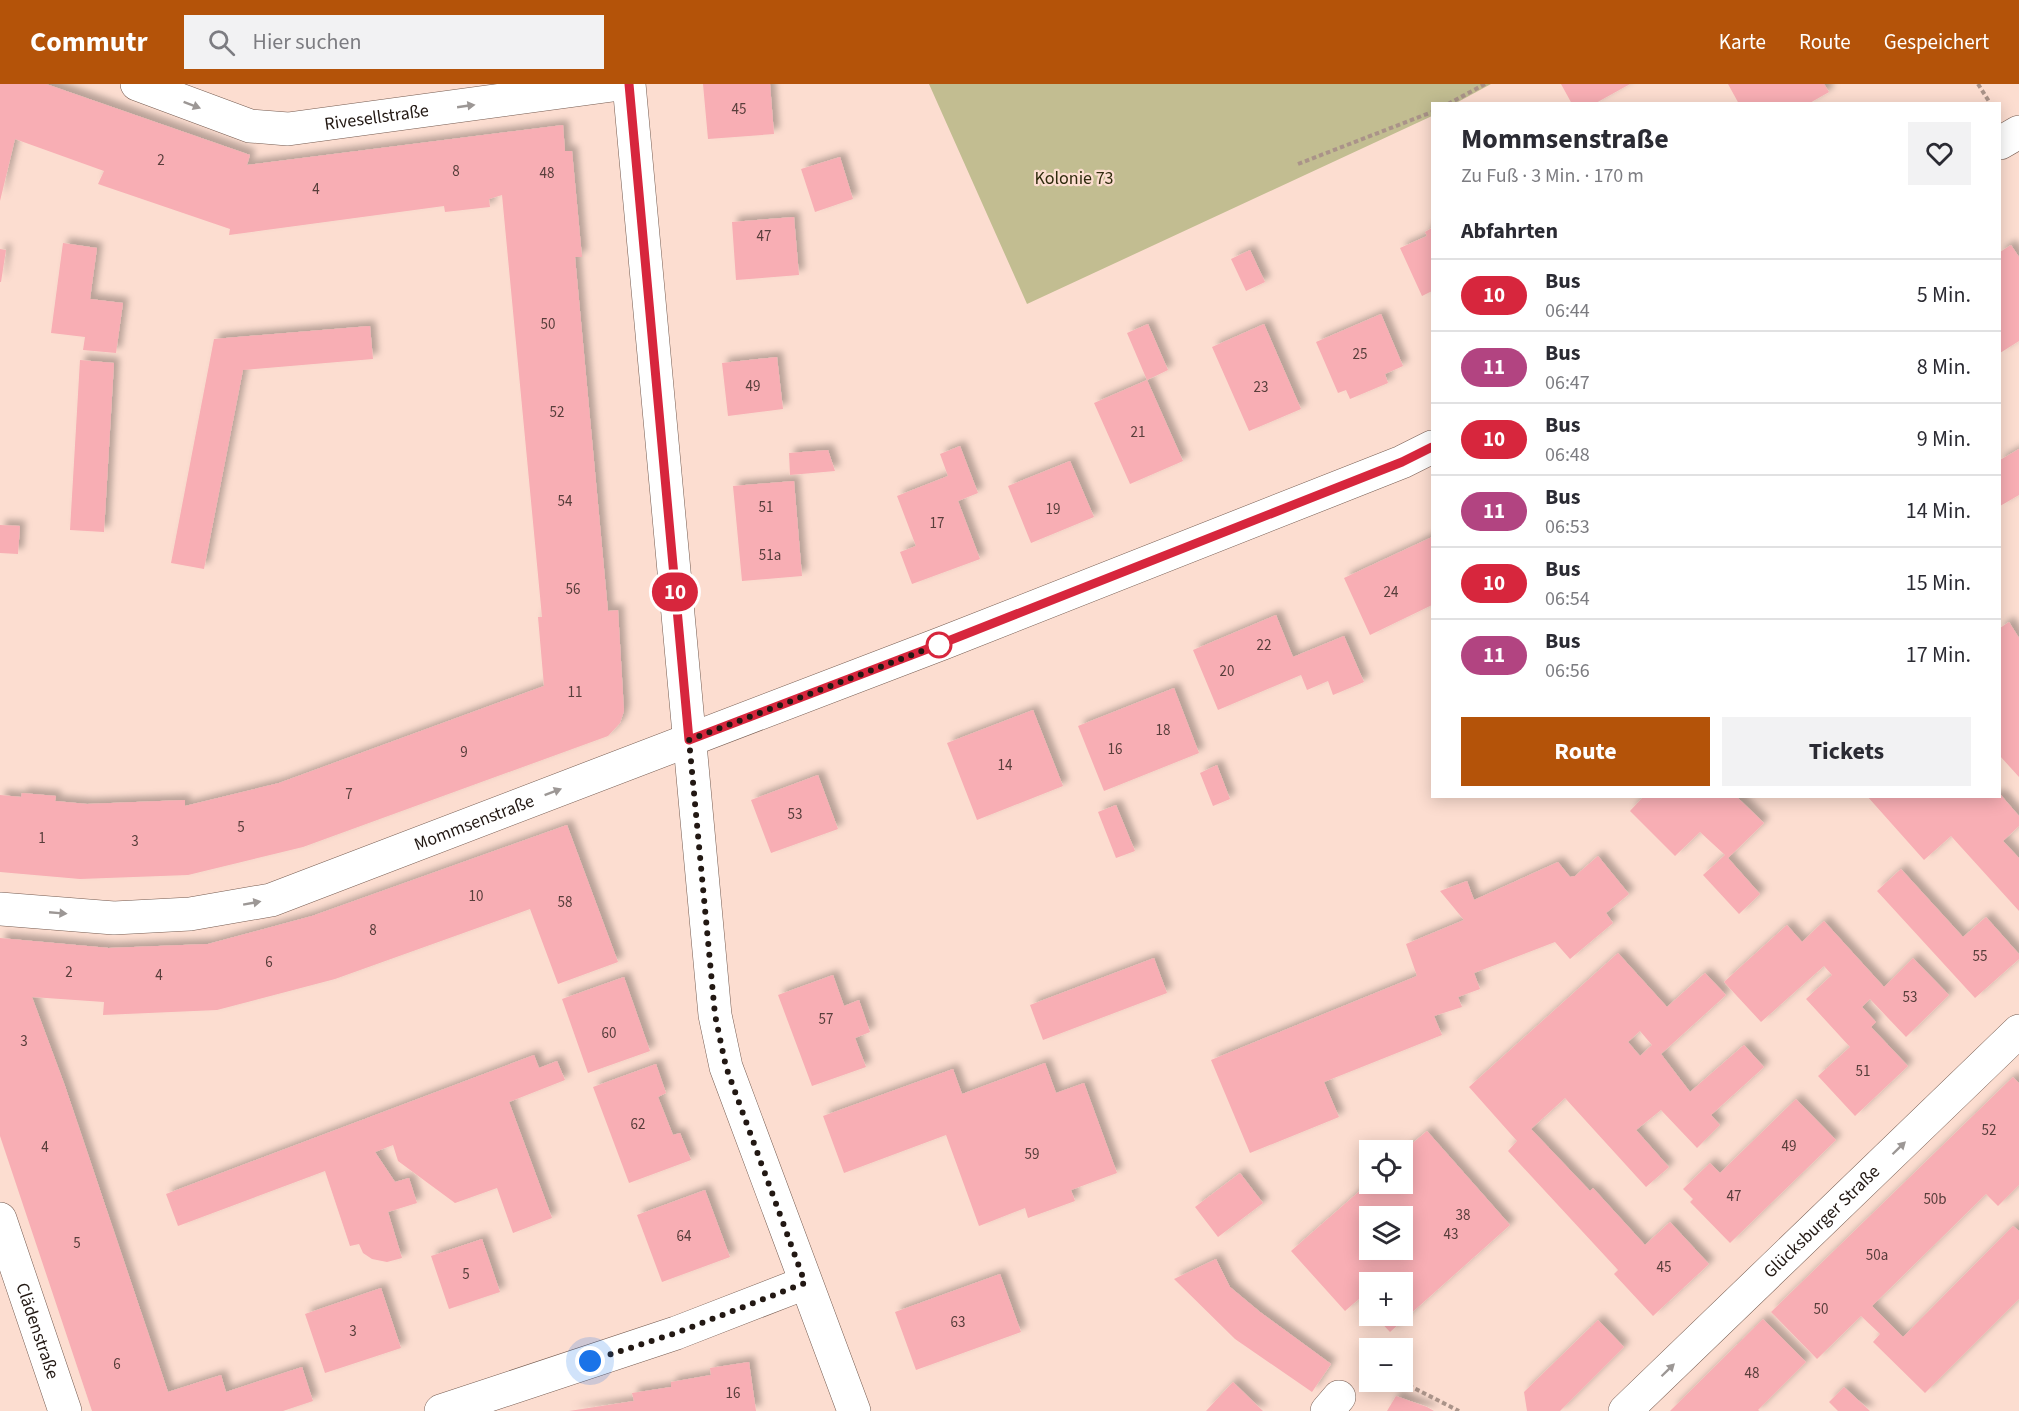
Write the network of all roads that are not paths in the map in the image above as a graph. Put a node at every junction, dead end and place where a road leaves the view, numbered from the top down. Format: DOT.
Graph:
graph roads {
  1 [pos="137,84"];
  2 [pos="620,84"];
  3 [pos="629,84"];
  4 [pos="2019,132"];
  5 [pos="2001,142"];
  6 [pos="1431,447"];
  7 [pos="689,740"];
  8 [pos="0,909"];
  9 [pos="2019,1032"];
  10 [pos="0,1219"];
  11 [pos="805,1283"];
  12 [pos="64,1411"];
  13 [pos="441,1411"];
  14 [pos="854,1411"];
  15 [pos="1625,1411"];
  1 -- 2 [label="street, Rivesellstraße, one-way"];
  3 -- 7 [label="street"];
  4 -- 5 [label="street"];
  6 -- 7 [label="street, Mommsenstraße"];
  8 -- 7 [label="street, Mommsenstraße, one-way"];
  7 -- 11 [label="street"];
  15 -- 9 [label="street, Glücksburger Straße, one-way"];
  10 -- 12 [label="street, Clädenstraße"];
  11 -- 13 [label="street"];
  11 -- 14 [label="street"];
}
